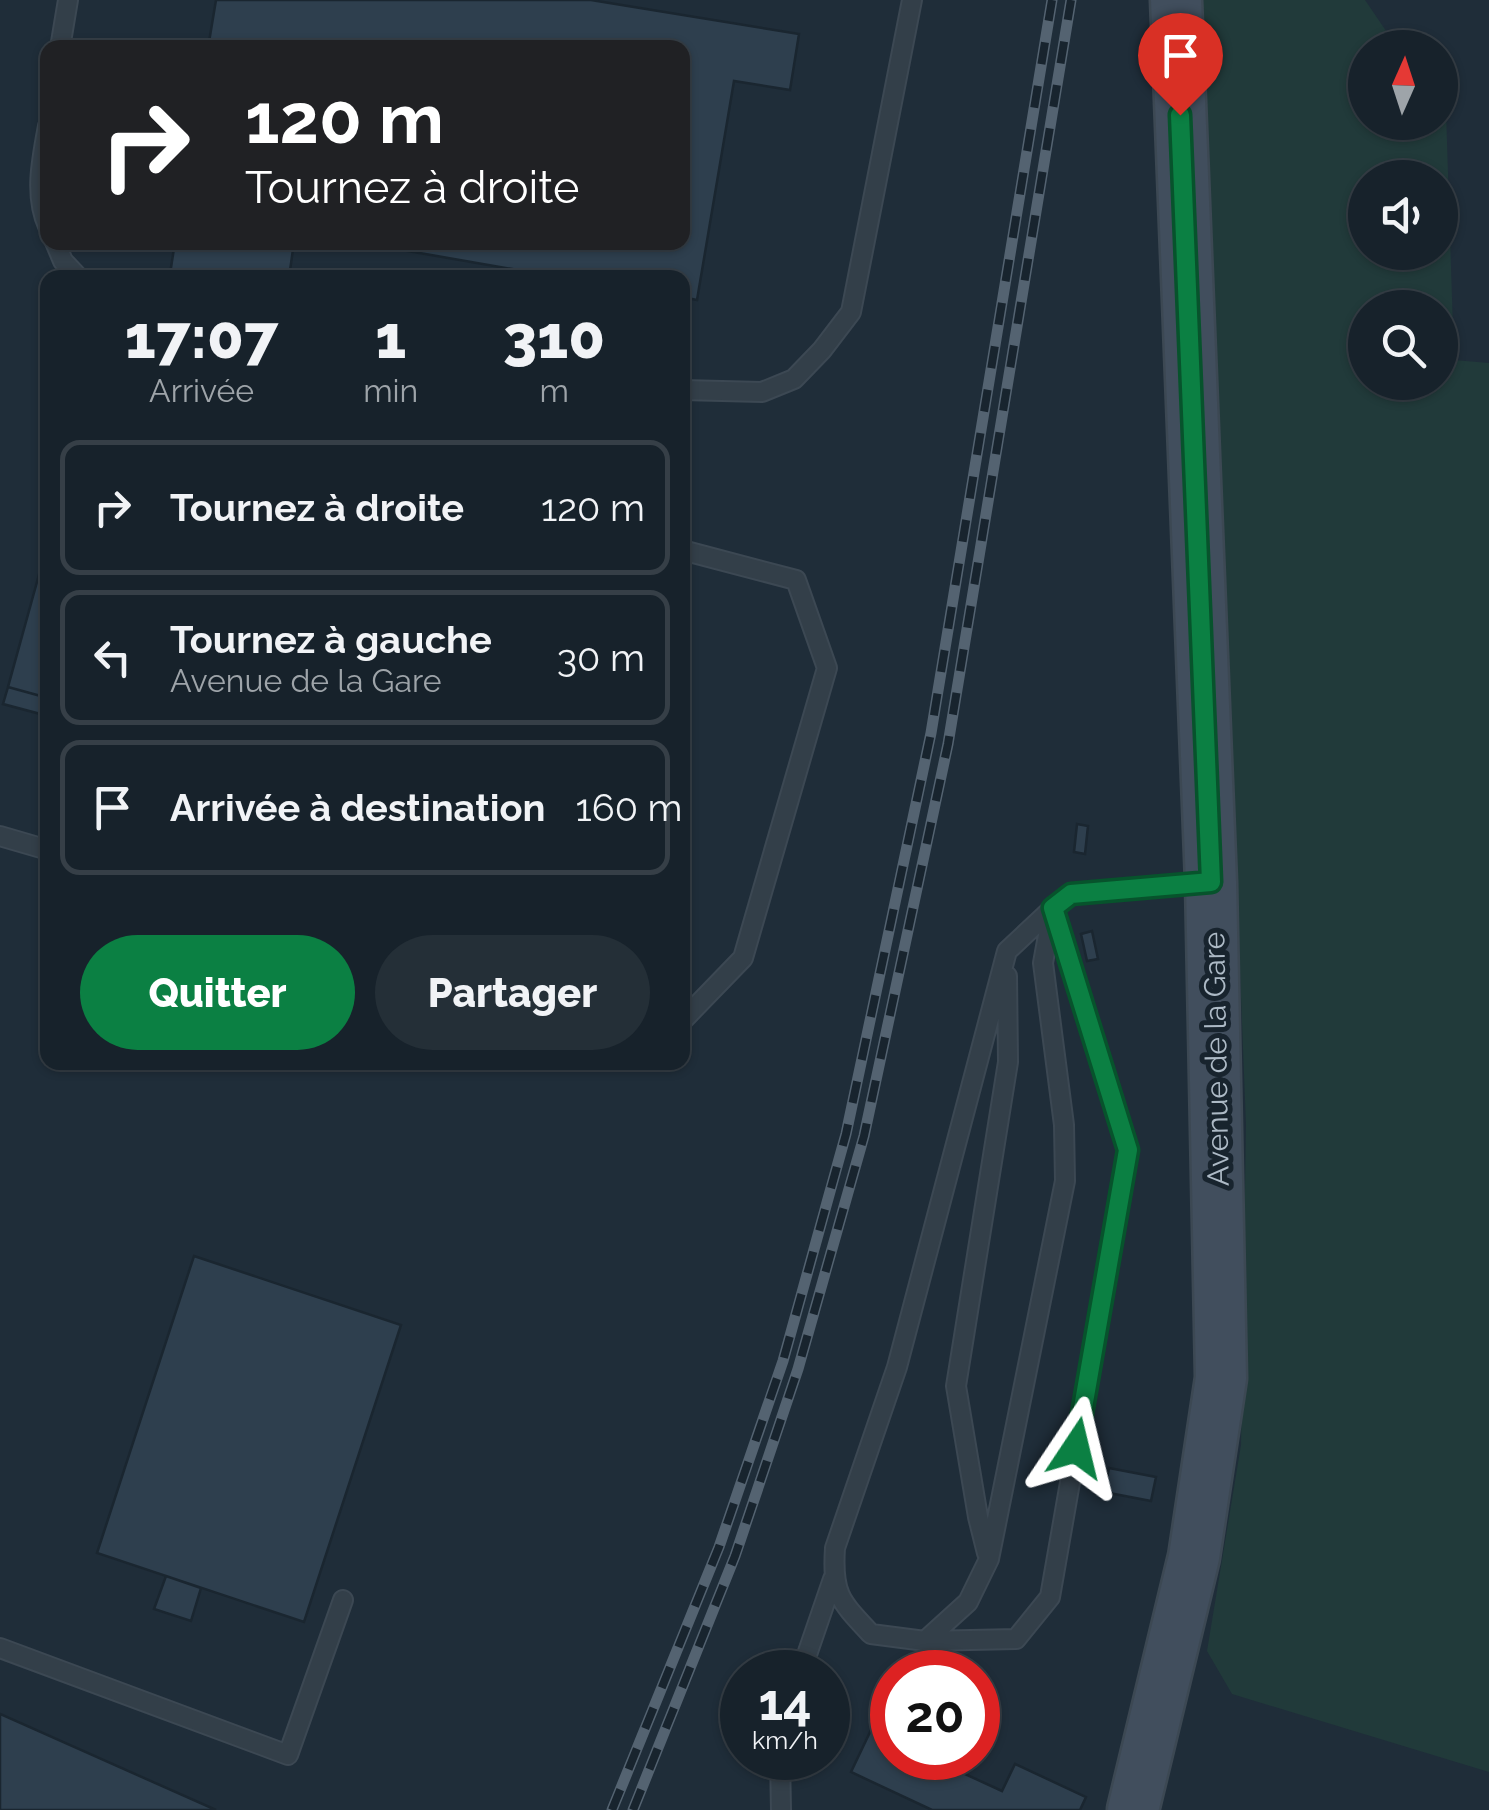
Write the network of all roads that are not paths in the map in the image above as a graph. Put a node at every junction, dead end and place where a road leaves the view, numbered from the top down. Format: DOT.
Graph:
graph roads {
  1 [pos="68,0"];
  2 [pos="912,0"];
  3 [pos="1176,0"];
  4 [pos="61,40"];
  5 [pos="690,390"];
  6 [pos="690,552"];
  7 [pos="0,836"];
  8 [pos="40,848"];
  9 [pos="1211,882"];
  10 [pos="1053,908"];
  11 [pos="1007,950"];
  12 [pos="690,1013"];
  13 [pos="989,1559"];
  14 [pos="833,1579"];
  15 [pos="343,1600"];
  16 [pos="925,1641"];
  17 [pos="0,1648"];
  18 [pos="809,1650"];
  19 [pos="780,1780"];
  20 [pos="781,1810"];
  21 [pos="1133,1810"];
  1 -- 4 [label="lane"];
  2 -- 5 [label="lane"];
  3 -- 9 [label="street, Avenue de la Gare"];
  6 -- 12 [label="lane"];
  7 -- 8 [label="lane"];
  9 -- 10 [label="lane"];
  9 -- 21 [label="street, Avenue de la Gare"];
  10 -- 11 [label="lane"];
  10 -- 13 [label="lane"];
  10 -- 16 [label="lane"];
  11 -- 13 [label="lane"];
  11 -- 14 [label="lane"];
  13 -- 16 [label="lane"];
  14 -- 16 [label="lane"];
  14 -- 18 [label="lane"];
  15 -- 17 [label="lane"];
  19 -- 20 [label="lane"];
}
